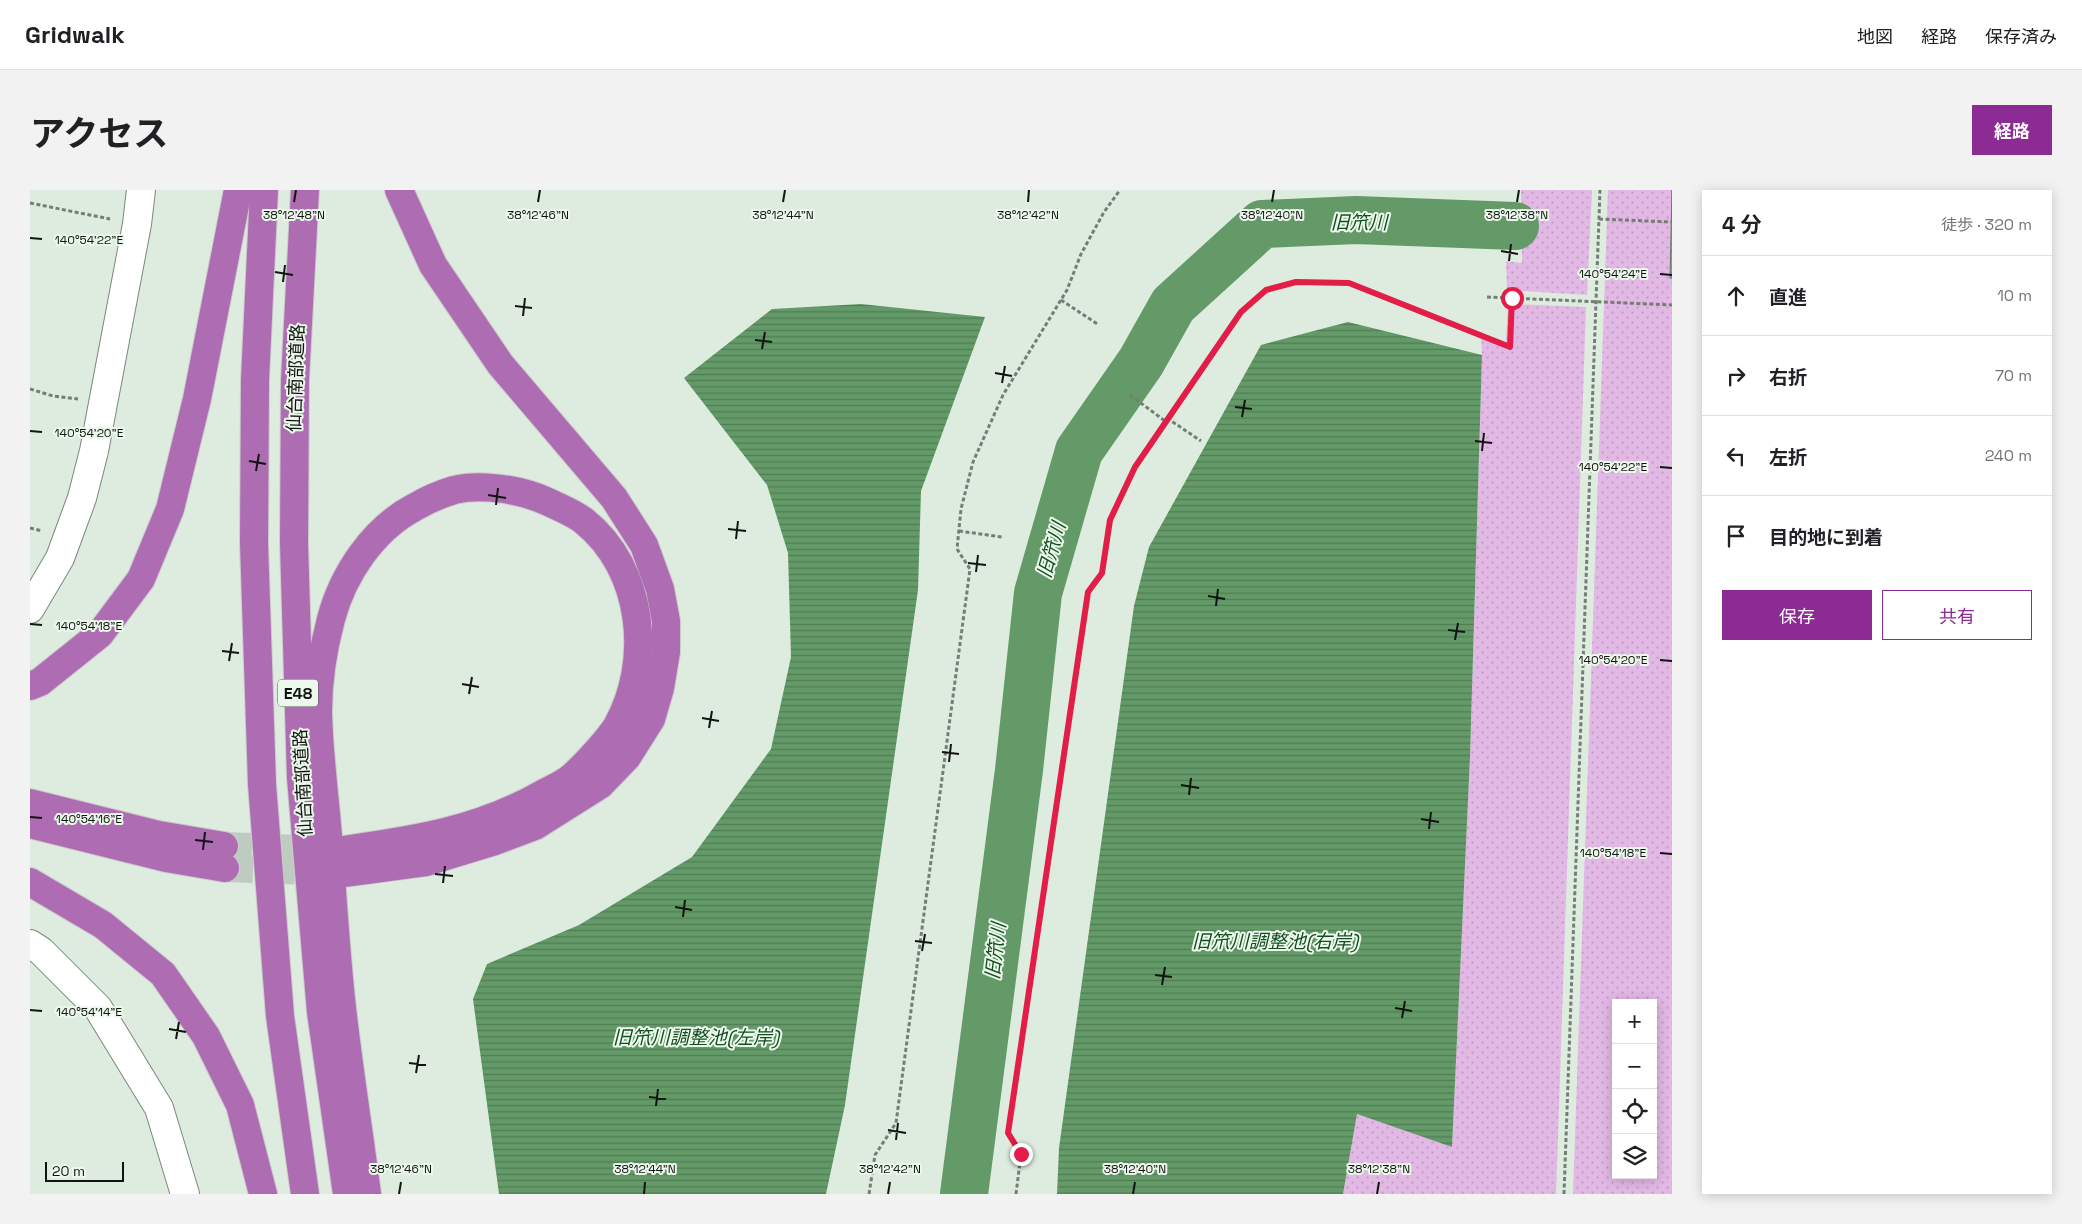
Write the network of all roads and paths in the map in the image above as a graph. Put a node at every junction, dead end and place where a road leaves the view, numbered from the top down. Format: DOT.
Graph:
graph roads {
  1 [pos="141,190"];
  2 [pos="238,190"];
  3 [pos="264,190"];
  4 [pos="305,190"];
  5 [pos="399,190"];
  6 [pos="1120,190"];
  7 [pos="1600,190"];
  8 [pos="30,203"];
  9 [pos="102,217"];
  10 [pos="1599,219"];
  11 [pos="1671,222"];
  12 [pos="1487,297"];
  13 [pos="1512,298"];
  14 [pos="1061,300"];
  15 [pos="1596,301"];
  16 [pos="1672,305"];
  17 [pos="1099,325"];
  18 [pos="30,389"];
  19 [pos="1130,395"];
  20 [pos="74,399"];
  21 [pos="1166,419"];
  22 [pos="1201,440"];
  23 [pos="959,530"];
  24 [pos="1002,537"];
  25 [pos="30,609"];
  26 [pos="30,686"];
  27 [pos="30,803"];
  28 [pos="30,824"];
  29 [pos="30,882"];
  30 [pos="30,944"];
  31 [pos="185,1194"];
  32 [pos="263,1194"];
  33 [pos="305,1194"];
  34 [pos="347,1194"];
  35 [pos="367,1194"];
  36 [pos="869,1194"];
  37 [pos="1016,1194"];
  38 [pos="1564,1194"];
  1 -- 25 [label="street"];
  2 -- 26 [label="highway"];
  3 -- 33 [label="highway, E48"];
  4 -- 34 [label="highway, 仙台南部道路 / E48"];
  5 -- 35 [label="highway"];
  6 -- 14 [label="path"];
  7 -- 10 [label="path"];
  8 -- 9 [label="path"];
  10 -- 11 [label="path"];
  10 -- 15 [label="path"];
  12 -- 13 [label="path"];
  13 -- 15 [label="path"];
  13 -- 21 [label="path"];
  14 -- 17 [label="path"];
  14 -- 23 [label="path"];
  15 -- 16 [label="path"];
  15 -- 38 [label="path"];
  18 -- 20 [label="path"];
  19 -- 21 [label="path"];
  21 -- 22 [label="path"];
  21 -- 37 [label="path"];
  23 -- 24 [label="path"];
  23 -- 36 [label="path"];
  27 -- 28 [label="highway"];
  29 -- 32 [label="highway"];
  30 -- 31 [label="street"];
}
